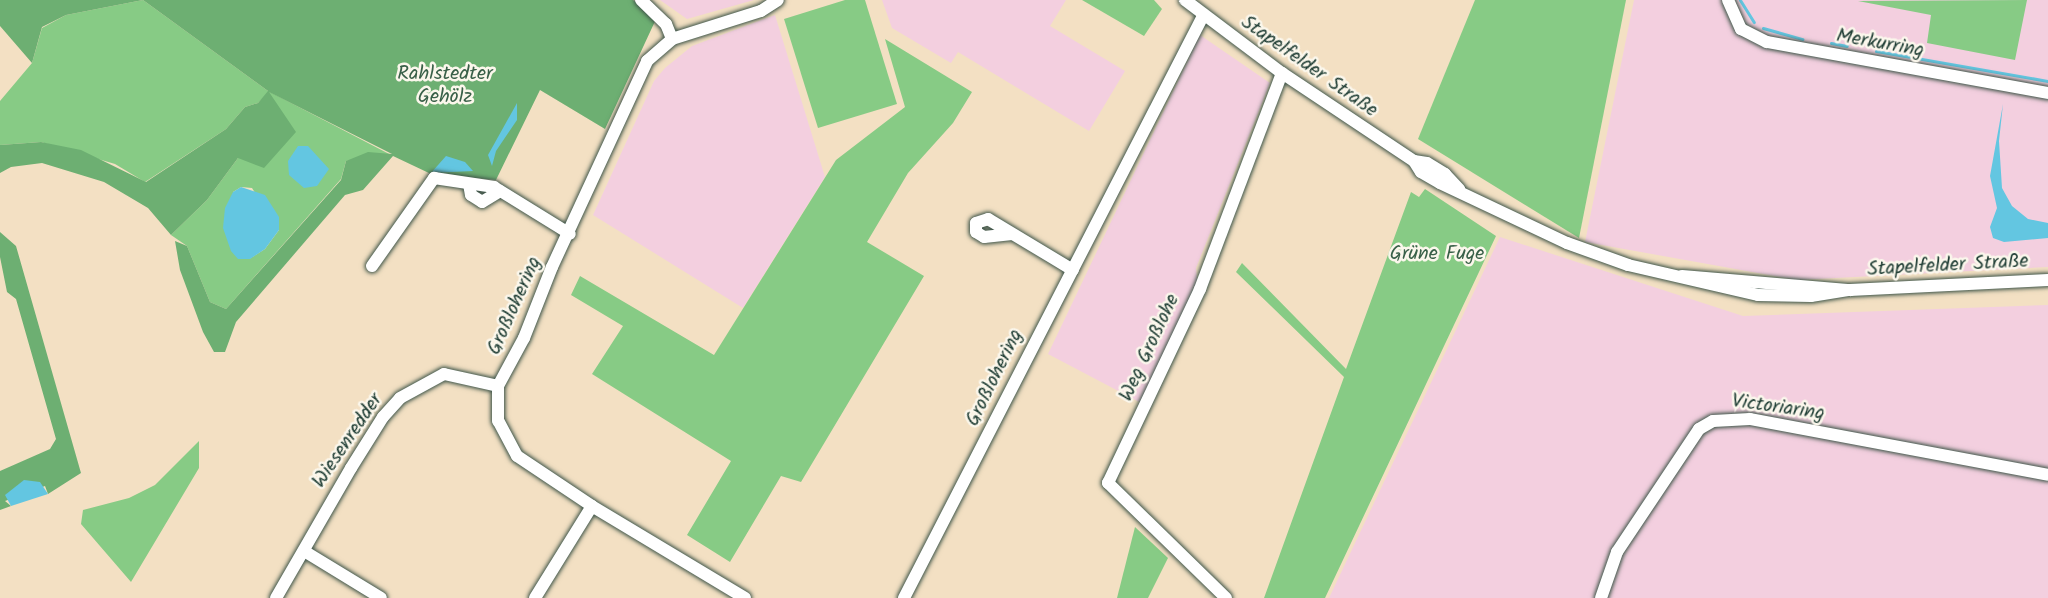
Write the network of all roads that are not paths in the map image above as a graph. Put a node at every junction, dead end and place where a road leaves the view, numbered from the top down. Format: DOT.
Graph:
graph roads {
  1 [pos="641,0"];
  2 [pos="778,0"];
  3 [pos="1185,0"];
  4 [pos="1728,0"];
  5 [pos="1203,16"];
  6 [pos="672,39"];
  7 [pos="1282,73"];
  8 [pos="2048,93"];
  9 [pos="570,234"];
  10 [pos="1012,234"];
  11 [pos="372,266"];
  12 [pos="1073,270"];
  13 [pos="1666,276"];
  14 [pos="2048,280"];
  15 [pos="1850,290"];
  16 [pos="498,386"];
  17 [pos="2048,474"];
  18 [pos="591,506"];
  19 [pos="304,550"];
  20 [pos="276,598"];
  21 [pos="381,598"];
  22 [pos="536,598"];
  23 [pos="745,598"];
  24 [pos="904,598"];
  25 [pos="1226,598"];
  26 [pos="1600,598"];
  1 -- 6 [label="street"];
  2 -- 6 [label="street, Großlohering"];
  3 -- 5 [label="street, Stapelfelder Straße"];
  4 -- 8 [label="street, Merkurring"];
  5 -- 7 [label="street, Stapelfelder Straße"];
  5 -- 12 [label="street, Großlohering"];
  6 -- 9 [label="street, Großlohering"];
  7 -- 13 [label="street, Stapelfelder Straße"];
  7 -- 25 [label="street, Weg Großlohe"];
  9 -- 11 [label="street"];
  9 -- 16 [label="street, Großlohering"];
  10 -- 12 [label="street"];
  12 -- 24 [label="street, Großlohering"];
  13 -- 15 [label="street, Stapelfelder Straße"];
  13 -- 15 [label="street, Stapelfelder Straße"];
  14 -- 15 [label="street, Stapelfelder Straße"];
  16 -- 18 [label="street, Großlohering"];
  16 -- 19 [label="street, Wiesenredder"];
  17 -- 26 [label="street, Victoriaring"];
  18 -- 22 [label="street"];
  18 -- 23 [label="street, Großlohering"];
  19 -- 20 [label="street, Wiesenredder"];
  19 -- 21 [label="street"];
}
